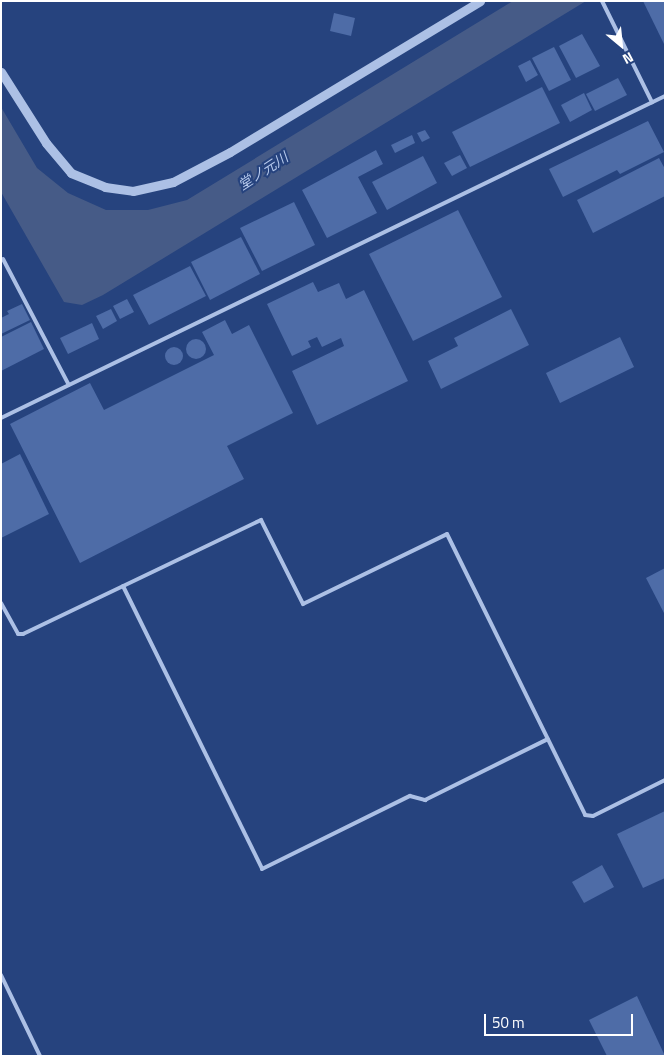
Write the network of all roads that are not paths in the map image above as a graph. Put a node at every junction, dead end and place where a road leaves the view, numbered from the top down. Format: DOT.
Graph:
graph roads {
  1 [pos="480,1"];
  2 [pos="602,1"];
  3 [pos="1,72"];
  4 [pos="665,96"];
  5 [pos="652,102"];
  6 [pos="3,259"];
  7 [pos="69,385"];
  8 [pos="1,418"];
  9 [pos="123,586"];
  10 [pos="1,603"];
  11 [pos="548,739"];
  12 [pos="665,780"];
  13 [pos="1,974"];
  14 [pos="40,1056"];
  1 -- 3 [label="street"];
  2 -- 5 [label="lane"];
  4 -- 5 [label="lane"];
  5 -- 7 [label="lane"];
  6 -- 7 [label="lane"];
  7 -- 8 [label="lane"];
  9 -- 10 [label="lane"];
  9 -- 11 [label="lane"];
  9 -- 11 [label="lane"];
  11 -- 12 [label="lane"];
  13 -- 14 [label="lane"];
}
